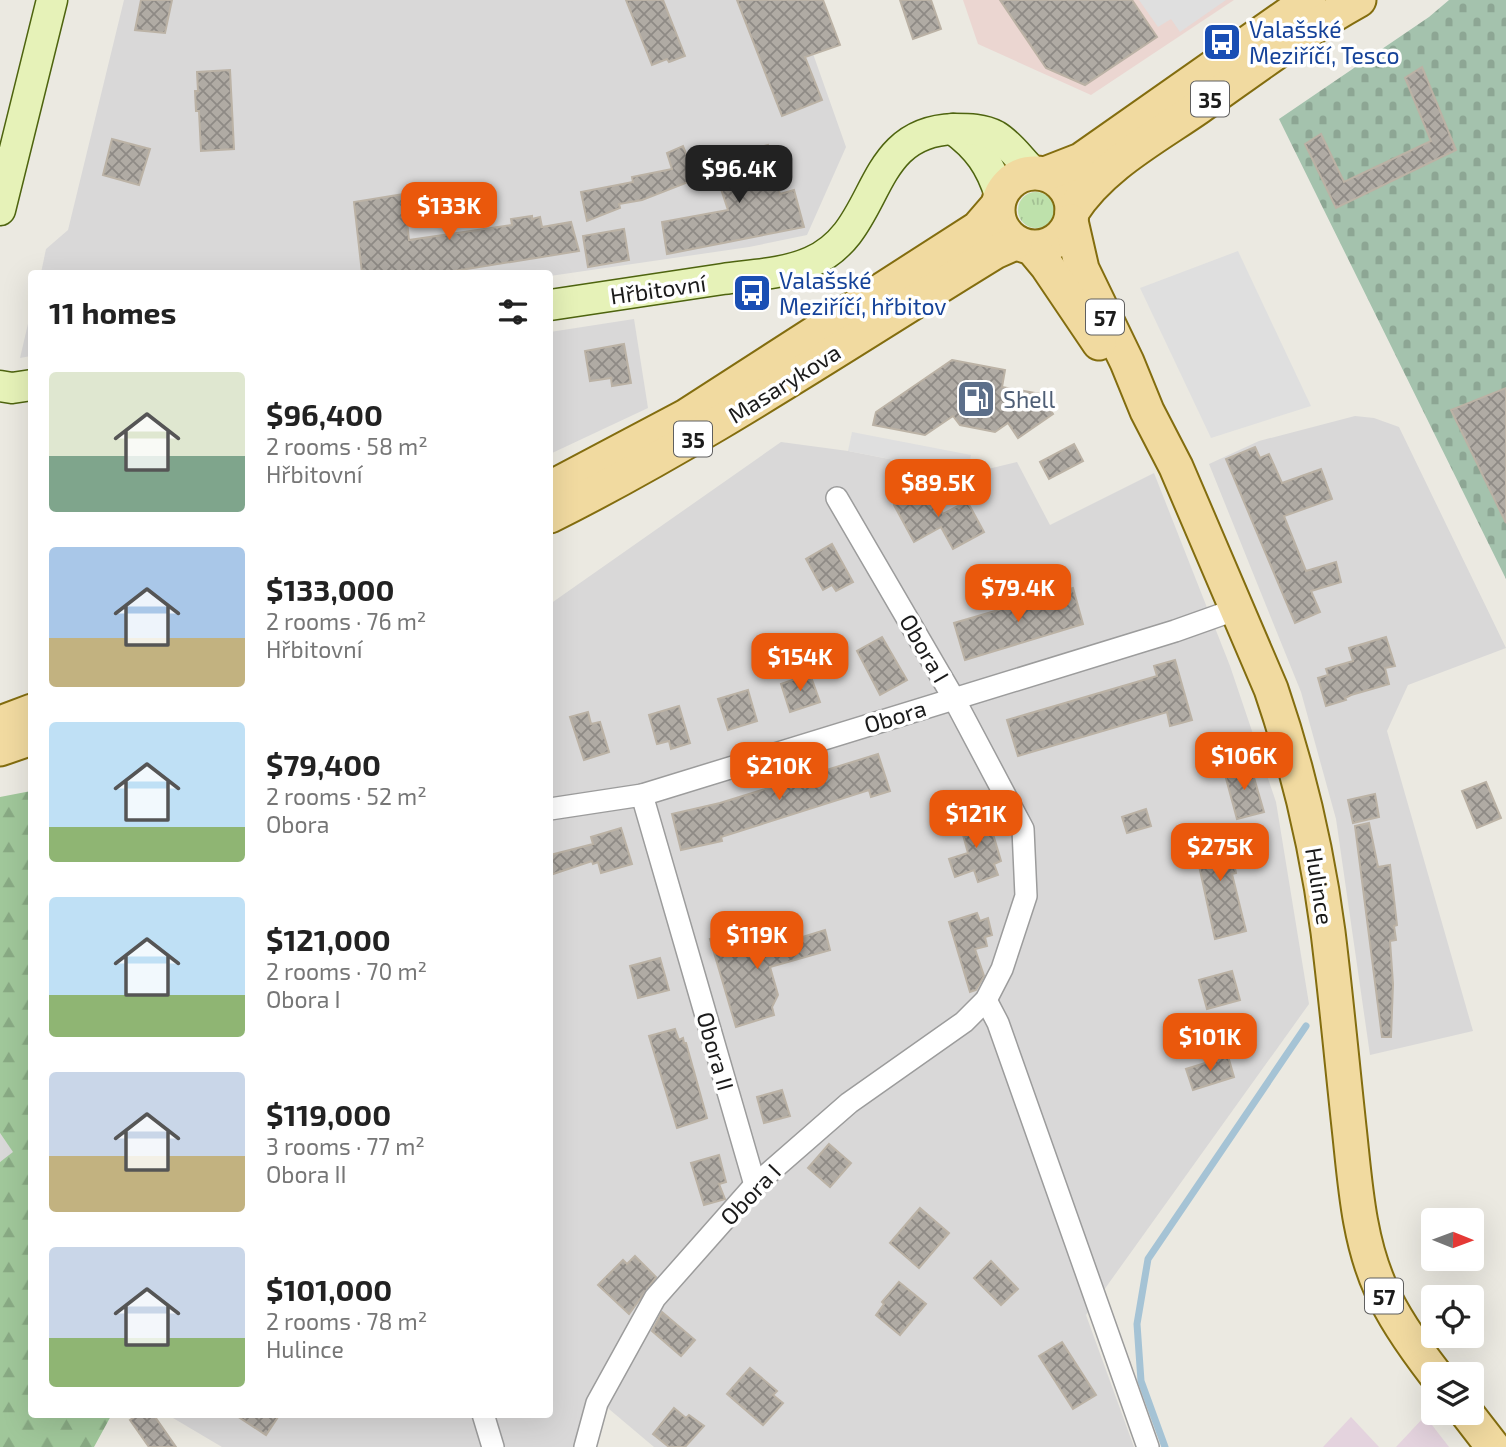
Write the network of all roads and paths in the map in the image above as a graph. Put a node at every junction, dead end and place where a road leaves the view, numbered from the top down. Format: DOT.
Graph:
graph roads {
  1 [pos="52,0"];
  2 [pos="1309,0"];
  3 [pos="1359,0"];
  4 [pos="953,129"];
  5 [pos="1039,173"];
  6 [pos="999,201"];
  7 [pos="0,210"];
  8 [pos="1072,216"];
  9 [pos="1023,245"];
  10 [pos="553,305"];
  11 [pos="0,386"];
  12 [pos="28,386"];
  13 [pos="1147,411"];
  14 [pos="553,486"];
  15 [pos="837,498"];
  16 [pos="553,515"];
  17 [pos="1237,609"];
  18 [pos="953,698"];
  19 [pos="28,712"];
  20 [pos="0,723"];
  21 [pos="28,739"];
  22 [pos="0,749"];
  23 [pos="642,795"];
  24 [pos="553,809"];
  25 [pos="986,1000"];
  26 [pos="755,1185"];
  27 [pos="1426,1362"];
  28 [pos="484,1418"];
  29 [pos="1475,1425"];
  30 [pos="493,1447"];
  31 [pos="585,1447"];
  32 [pos="1148,1447"];
  33 [pos="1493,1447"];
  1 -- 7 [label="street"];
  2 -- 5 [label="main road, 35"];
  3 -- 8 [label="main road, 35"];
  4 -- 5 [label="street, Hřbitovní"];
  4 -- 6 [label="street"];
  4 -- 10 [label="street, Hřbitovní"];
  5 -- 6 [label="main road, 35"];
  5 -- 8 [label="main road"];
  6 -- 9 [label="main road"];
  6 -- 14 [label="main road, Masarykova / 35"];
  8 -- 9 [label="main road, 35"];
  8 -- 13 [label="main road, Hulince / 57"];
  9 -- 13 [label="main road, Hulince / 57"];
  9 -- 16 [label="main road, Masarykova / 35"];
  11 -- 12 [label="street"];
  13 -- 17 [label="main road, Hulince / 57"];
  15 -- 18 [label="street, Obora I"];
  17 -- 18 [label="street, Obora"];
  17 -- 27 [label="main road, Hulince / 57"];
  18 -- 23 [label="street, Obora"];
  18 -- 25 [label="street, Obora I"];
  19 -- 20 [label="main road"];
  21 -- 22 [label="main road"];
  23 -- 24 [label="street, Obora"];
  23 -- 26 [label="street, Obora II"];
  25 -- 26 [label="street, Obora I"];
  25 -- 32 [label="street"];
  26 -- 31 [label="street, Obora I"];
  28 -- 30 [label="street"];
  29 -- 33 [label="main road"];
}
